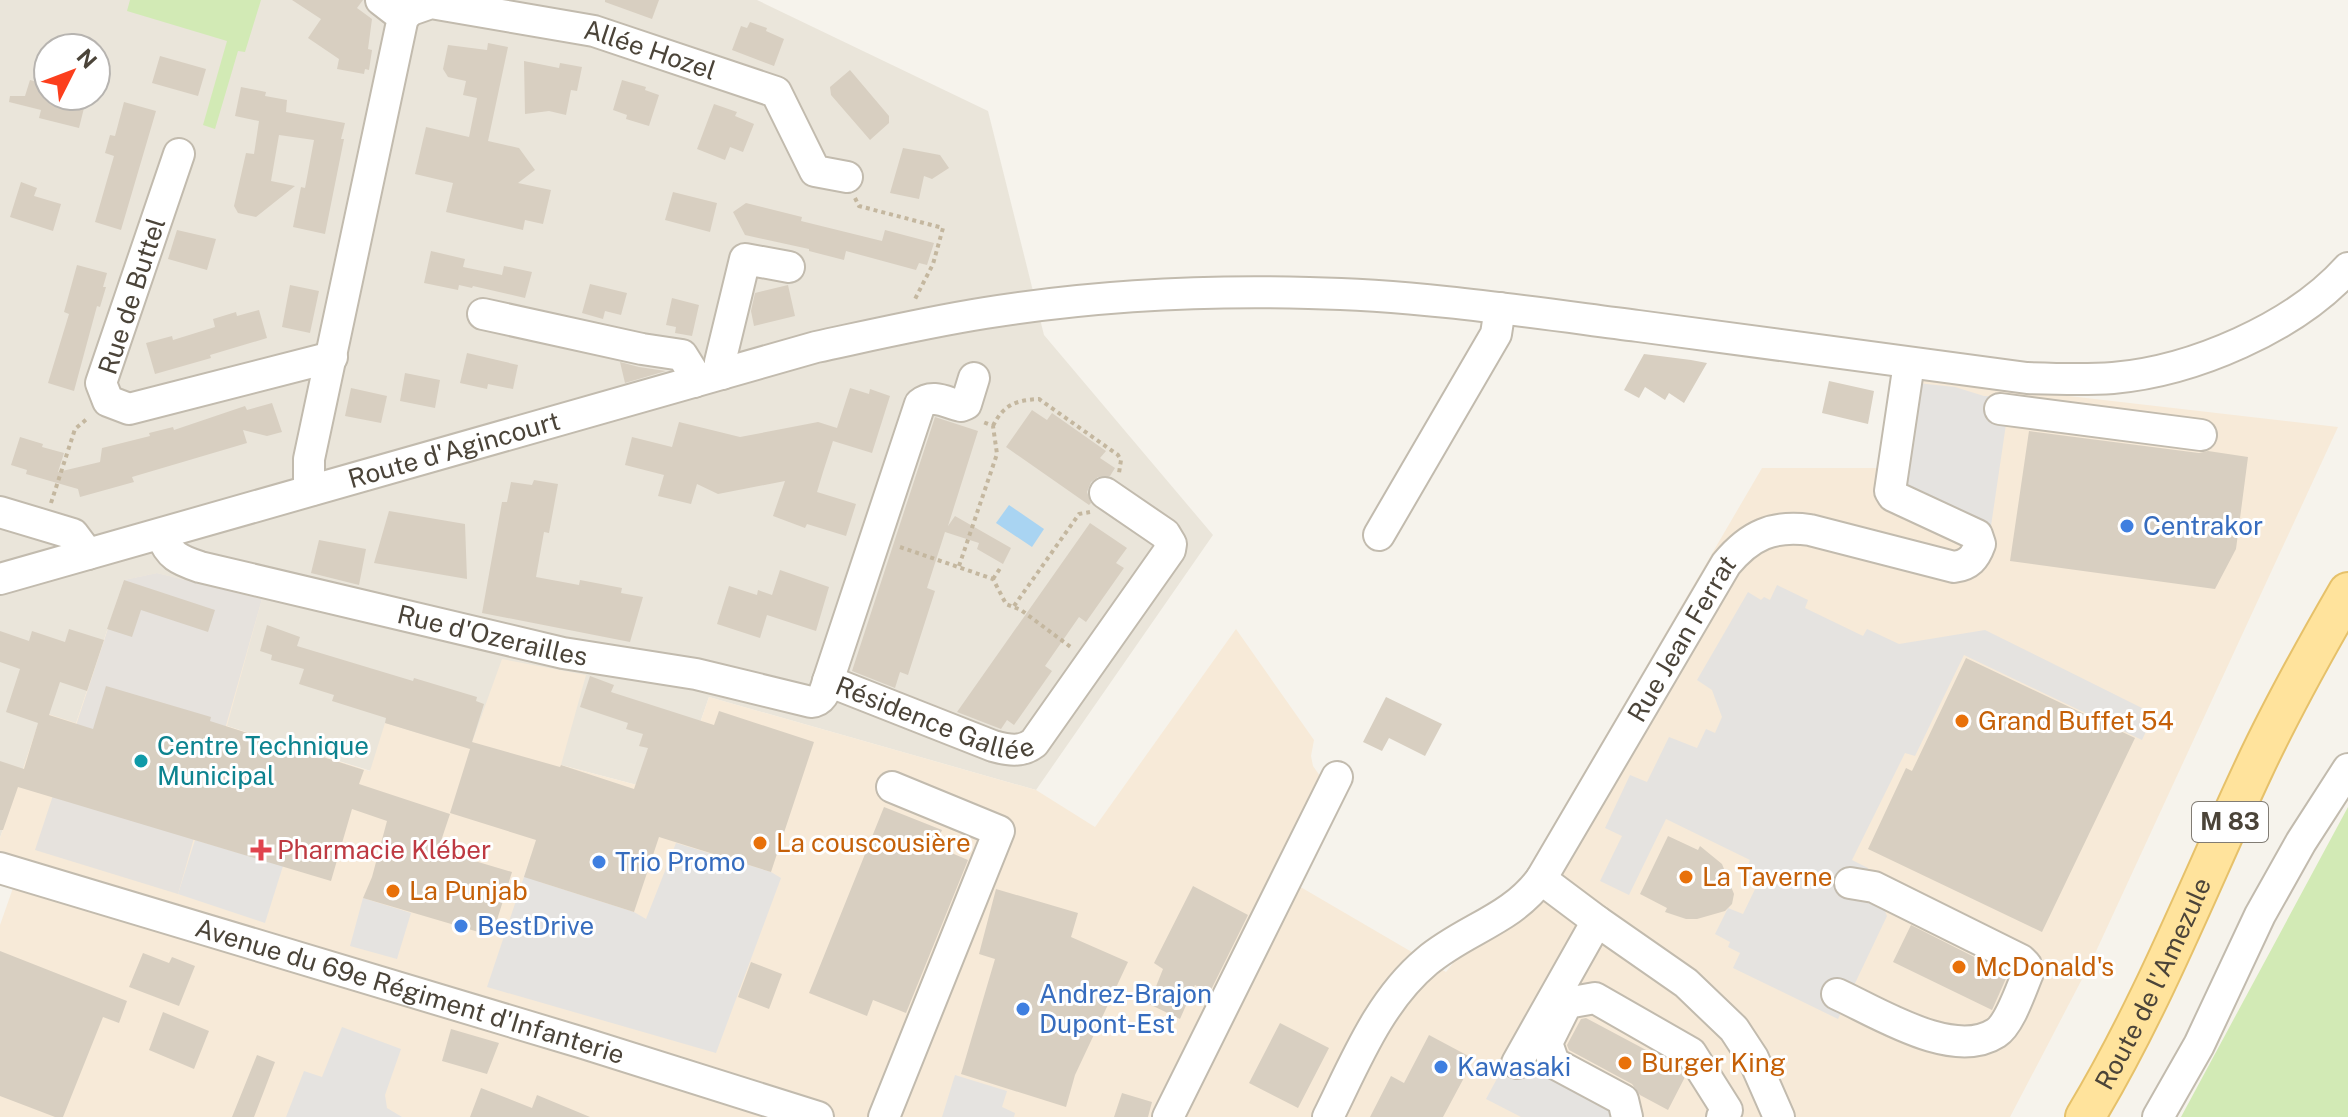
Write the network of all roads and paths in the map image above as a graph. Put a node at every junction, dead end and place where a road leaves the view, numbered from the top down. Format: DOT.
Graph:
graph roads {
  1 [pos="392,8"];
  2 [pos="179,154"];
  3 [pos="847,177"];
  4 [pos="789,267"];
  5 [pos="2348,268"];
  6 [pos="1500,308"];
  7 [pos="483,314"];
  8 [pos="909,327"];
  9 [pos="332,357"];
  10 [pos="1909,363"];
  11 [pos="708,378"];
  12 [pos="970,391"];
  13 [pos="108,401"];
  14 [pos="2000,409"];
  15 [pos="993,426"];
  16 [pos="2201,435"];
  17 [pos="312,490"];
  18 [pos="1105,493"];
  19 [pos="0,512"];
  20 [pos="43,524"];
  21 [pos="161,534"];
  22 [pos="1379,535"];
  23 [pos="875,538"];
  24 [pos="88,554"];
  25 [pos="959,566"];
  26 [pos="1001,567"];
  27 [pos="0,579"];
  28 [pos="993,579"];
  29 [pos="2348,592"];
  30 [pos="1014,606"];
  31 [pos="1092,663"];
  32 [pos="828,681"];
  33 [pos="2348,769"];
  34 [pos="1337,777"];
  35 [pos="892,787"];
  36 [pos="0,868"];
  37 [pos="1850,883"];
  38 [pos="1535,887"];
  39 [pos="1597,921"];
  40 [pos="1837,994"];
  41 [pos="1517,1063"];
  42 [pos="1776,1109"];
  43 [pos="818,1117"];
  44 [pos="884,1117"];
  45 [pos="1168,1117"];
  46 [pos="1328,1117"];
  47 [pos="1627,1117"];
  48 [pos="1722,1117"];
  49 [pos="1743,1117"];
  50 [pos="2085,1117"];
  51 [pos="2158,1117"];
  1 -- 3 [label="street, Allée Hozel"];
  1 -- 9 [label="street"];
  2 -- 13 [label="street, Rue de Buttel"];
  3 -- 8 [label="path"];
  4 -- 11 [label="street"];
  5 -- 10 [label="street, Route d'Agincourt"];
  6 -- 8 [label="street, Route d'Agincourt"];
  6 -- 10 [label="street, Route d'Agincourt"];
  6 -- 22 [label="street"];
  7 -- 11 [label="street"];
  8 -- 11 [label="street, Route d'Agincourt"];
  9 -- 13 [label="street, Rue de Buttel"];
  9 -- 17 [label="street"];
  10 -- 38 [label="street, Rue Jean Ferrat"];
  11 -- 17 [label="street, Route d'Agincourt"];
  12 -- 15 [label="path"];
  12 -- 23 [label="street, Résidence Gallée"];
  13 -- 20 [label="path"];
  14 -- 16 [label="street"];
  15 -- 18 [label="path"];
  15 -- 25 [label="path"];
  17 -- 21 [label="street, Route d'Agincourt"];
  18 -- 30 [label="path"];
  18 -- 31 [label="street, Résidence Gallée"];
  19 -- 20 [label="street"];
  20 -- 24 [label="street"];
  21 -- 24 [label="street, Route d'Agincourt"];
  21 -- 32 [label="street, Rue d'Ozerailles"];
  23 -- 25 [label="path"];
  23 -- 32 [label="street, Résidence Gallée"];
  24 -- 27 [label="street, Route d'Agincourt"];
  25 -- 28 [label="path"];
  26 -- 28 [label="path"];
  28 -- 30 [label="path"];
  29 -- 50 [label="main road, Route de l'Amezule / M 83"];
  30 -- 31 [label="path"];
  31 -- 32 [label="street, Résidence Gallée"];
  33 -- 51 [label="street"];
  34 -- 45 [label="street"];
  35 -- 44 [label="street"];
  36 -- 43 [label="street, Avenue du 69e Régiment d'Infanterie"];
  37 -- 40 [label="street"];
  38 -- 39 [label="street"];
  38 -- 46 [label="street, Rue Jean Ferrat"];
  39 -- 41 [label="street"];
  39 -- 42 [label="street"];
  42 -- 49 [label="street"];
  47 -- 48 [label="street"];
}
